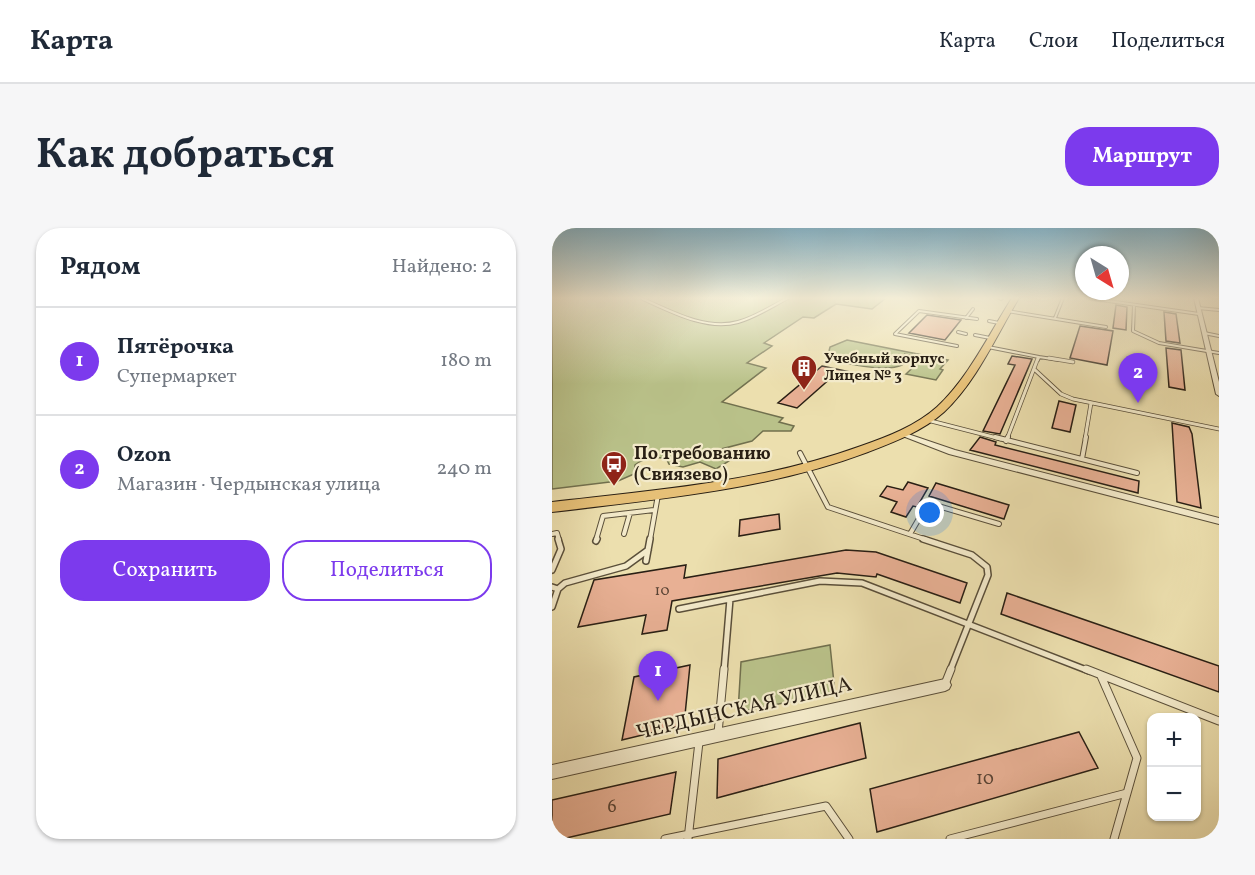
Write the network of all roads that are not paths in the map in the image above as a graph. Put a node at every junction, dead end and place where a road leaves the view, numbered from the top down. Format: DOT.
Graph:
graph roads {
  1 [pos="903,327"];
  2 [pos="997,327"];
  3 [pos="1133,327"];
  4 [pos="1203,327"];
  5 [pos="958,332"];
  6 [pos="1204,333"];
  7 [pos="966,334"];
  8 [pos="975,335"];
  9 [pos="1219,336"];
  10 [pos="988,342"];
  11 [pos="957,346"];
  12 [pos="1209,351"];
  13 [pos="1219,353"];
  14 [pos="1039,357"];
  15 [pos="1073,362"];
  16 [pos="1034,369"];
  17 [pos="1217,377"];
  18 [pos="1219,394"];
  19 [pos="1091,403"];
  20 [pos="927,420"];
  21 [pos="1219,429"];
  22 [pos="902,434"];
  23 [pos="1006,441"];
  24 [pos="800,453"];
  25 [pos="1082,459"];
  26 [pos="808,469"];
  27 [pos="1137,473"];
  28 [pos="658,494"];
  29 [pos="552,507"];
  30 [pos="654,510"];
  31 [pos="630,513"];
  32 [pos="1219,521"];
  33 [pos="999,524"];
  34 [pos="552,534"];
  35 [pos="624,534"];
  36 [pos="910,534"];
  37 [pos="596,541"];
  38 [pos="648,550"];
  39 [pos="646,561"];
  40 [pos="552,570"];
  41 [pos="555,588"];
  42 [pos="730,599"];
  43 [pos="552,607"];
  44 [pos="680,609"];
  45 [pos="970,625"];
  46 [pos="1101,675"];
  47 [pos="945,685"];
  48 [pos="1219,721"];
  49 [pos="717,735"];
  50 [pos="699,739"];
  51 [pos="552,772"];
  52 [pos="1127,793"];
  53 [pos="689,836"];
  54 [pos="665,839"];
  55 [pos="849,839"];
  56 [pos="950,839"];
  57 [pos="1114,839"];
  1 -- 11 [label="lane"];
  2 -- 10 [label="main road"];
  3 -- 12 [label="lane"];
  4 -- 6 [label="street"];
  5 -- 7 [label="lane"];
  6 -- 9 [label="lane"];
  6 -- 12 [label="street"];
  8 -- 10 [label="lane"];
  10 -- 14 [label="lane"];
  10 -- 20 [label="main road"];
  12 -- 13 [label="lane"];
  12 -- 17 [label="street"];
  14 -- 15 [label="lane"];
  14 -- 16 [label="lane"];
  16 -- 19 [label="lane"];
  16 -- 23 [label="lane"];
  17 -- 18 [label="street"];
  19 -- 21 [label="lane"];
  19 -- 25 [label="lane"];
  20 -- 22 [label="main road"];
  20 -- 23 [label="lane"];
  22 -- 26 [label="main road"];
  22 -- 32 [label="street"];
  23 -- 25 [label="lane"];
  24 -- 26 [label="lane"];
  25 -- 27 [label="lane"];
  26 -- 28 [label="main road"];
  26 -- 36 [label="lane"];
  28 -- 29 [label="main road"];
  28 -- 30 [label="lane"];
  30 -- 31 [label="lane"];
  30 -- 38 [label="lane"];
  31 -- 35 [label="lane"];
  31 -- 37 [label="lane"];
  33 -- 36 [label="lane"];
  34 -- 40 [label="lane"];
  36 -- 45 [label="lane"];
  38 -- 39 [label="lane"];
  38 -- 41 [label="lane"];
  41 -- 43 [label="lane"];
  42 -- 44 [label="lane"];
  42 -- 45 [label="lane"];
  42 -- 49 [label="lane"];
  45 -- 46 [label="lane"];
  45 -- 47 [label="lane"];
  46 -- 48 [label="lane"];
  46 -- 52 [label="lane"];
  47 -- 49 [label="street, ЧЕРДЫНСКАЯ УЛИЦА"];
  49 -- 50 [label="street, ЧЕРДЫНСКАЯ УЛИЦА"];
  50 -- 51 [label="street, ЧЕРДЫНСКАЯ УЛИЦА"];
  50 -- 53 [label="lane"];
  52 -- 56 [label="lane"];
  52 -- 57 [label="lane"];
  53 -- 54 [label="lane"];
  53 -- 55 [label="lane"];
}
